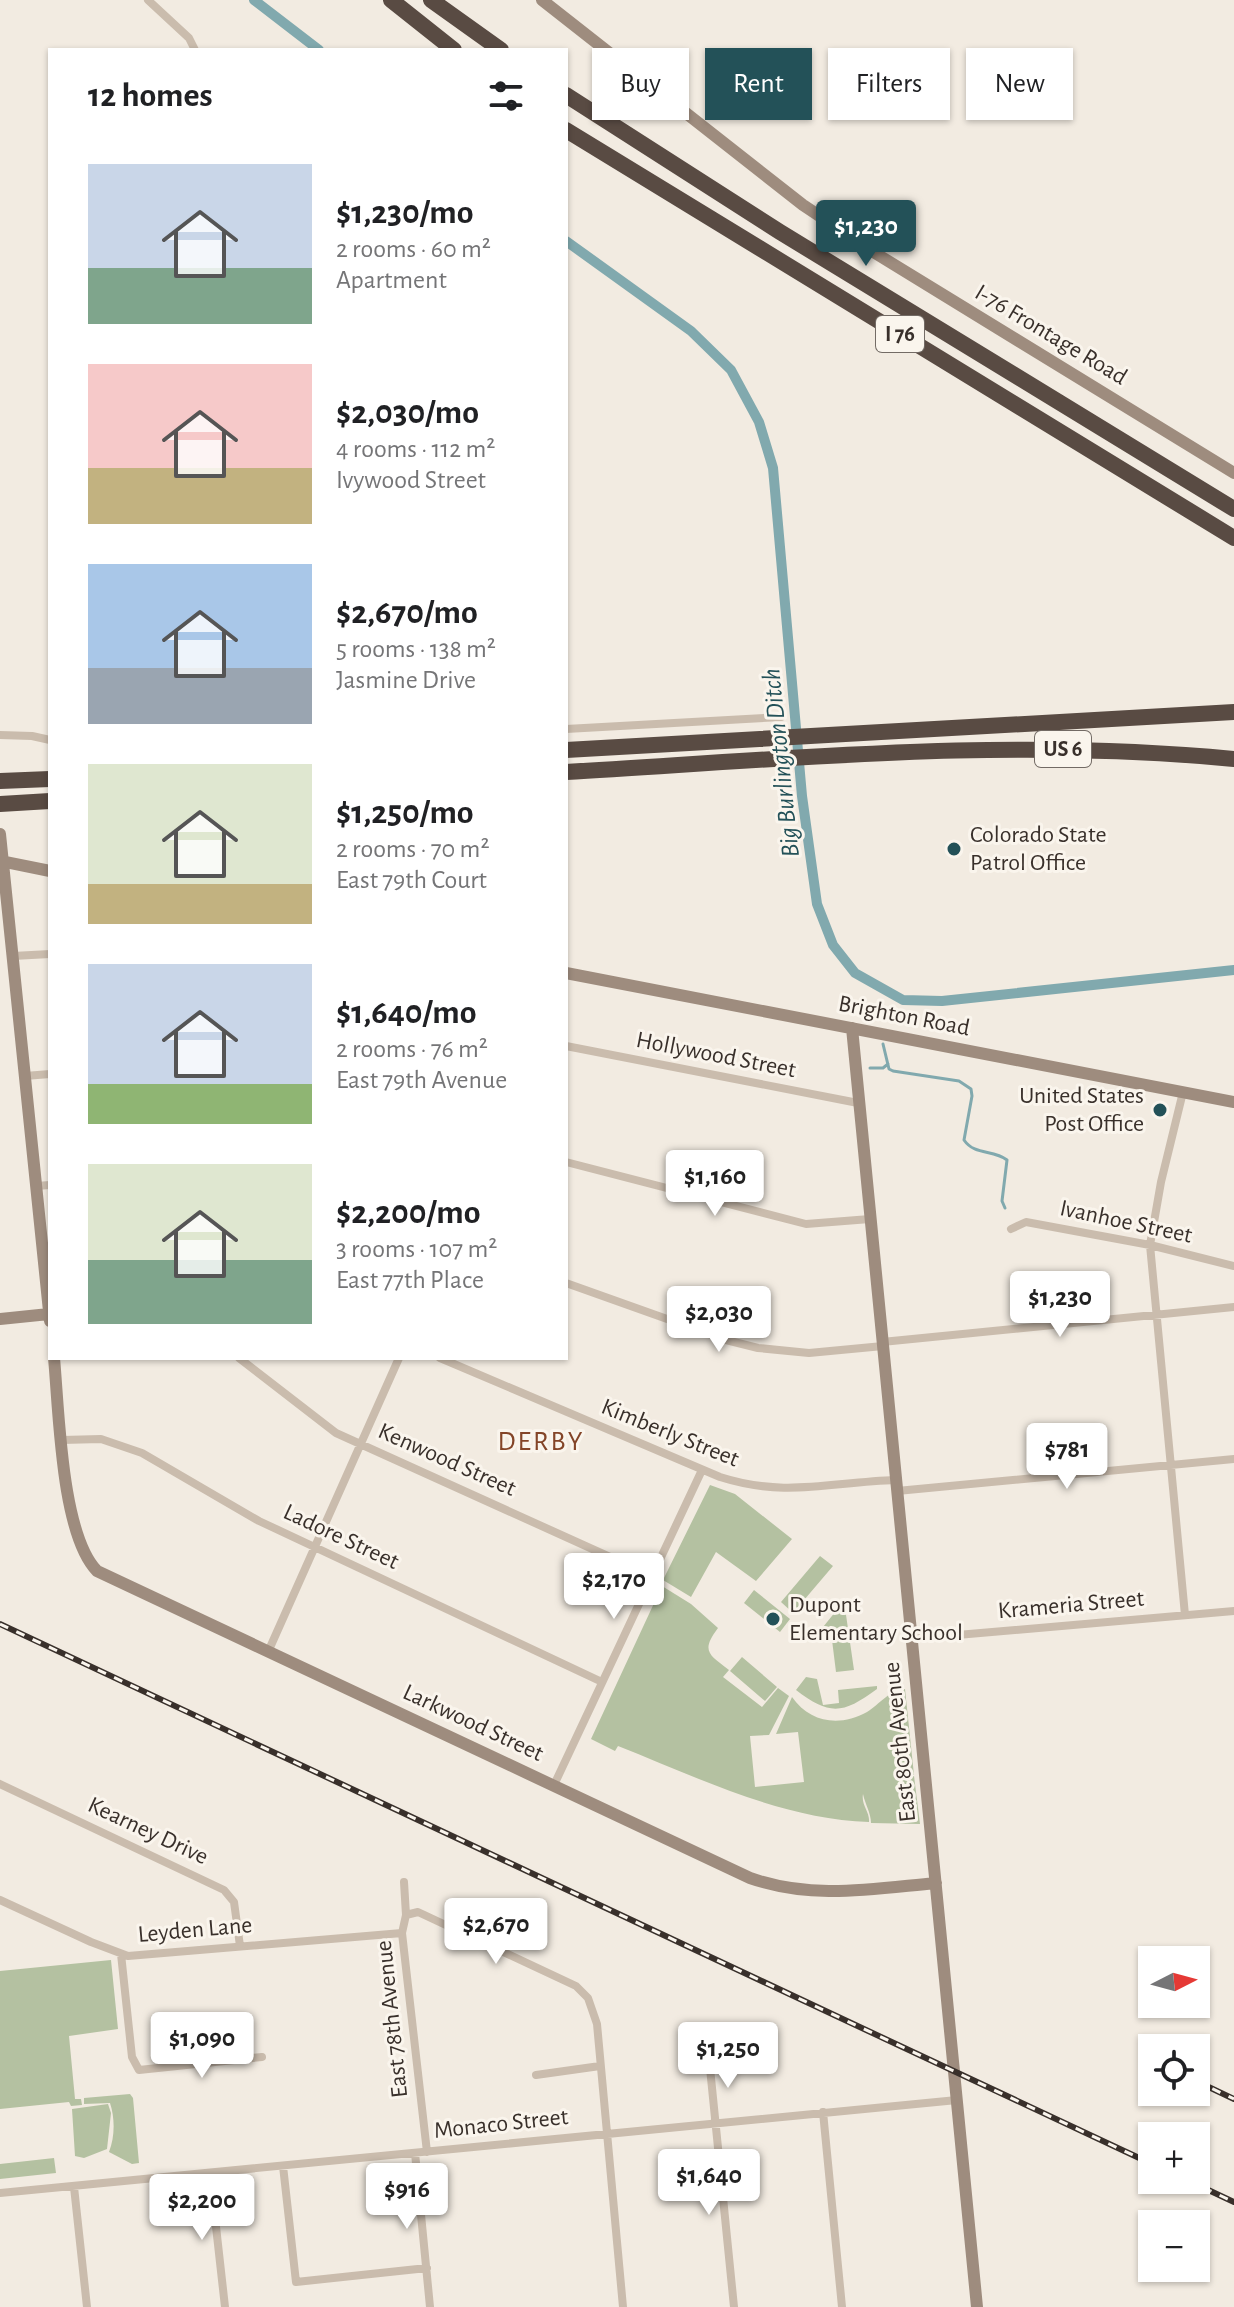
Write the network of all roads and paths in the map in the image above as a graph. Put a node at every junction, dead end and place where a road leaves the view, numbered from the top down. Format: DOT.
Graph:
graph roads {
  1 [pos="148,0"];
  2 [pos="391,0"];
  3 [pos="431,0"];
  4 [pos="542,0"];
  5 [pos="194,48"];
  6 [pos="451,48"];
  7 [pos="498,48"];
  8 [pos="568,96"];
  9 [pos="568,131"];
  10 [pos="1234,473"];
  11 [pos="1234,509"];
  12 [pos="1234,538"];
  13 [pos="1234,712"];
  14 [pos="781,717"];
  15 [pos="568,729"];
  16 [pos="892,731"];
  17 [pos="0,735"];
  18 [pos="48,740"];
  19 [pos="568,750"];
  20 [pos="892,754"];
  21 [pos="1234,759"];
  22 [pos="568,772"];
  23 [pos="48,779"];
  24 [pos="0,781"];
  25 [pos="48,801"];
  26 [pos="0,804"];
  27 [pos="0,834"];
  28 [pos="1,861"];
  29 [pos="48,871"];
  30 [pos="48,954"];
  31 [pos="13,956"];
  32 [pos="568,973"];
  33 [pos="852,1028"];
  34 [pos="568,1046"];
  35 [pos="48,1074"];
  36 [pos="25,1076"];
  37 [pos="1183,1092"];
  38 [pos="1234,1102"];
  39 [pos="858,1103"];
  40 [pos="568,1163"];
  41 [pos="48,1185"];
  42 [pos="36,1186"];
  43 [pos="870,1219"];
  44 [pos="1011,1229"];
  45 [pos="1150,1245"];
  46 [pos="1234,1266"];
  47 [pos="568,1284"];
  48 [pos="48,1296"];
  49 [pos="1234,1307"];
  50 [pos="48,1314"];
  51 [pos="1155,1314"];
  52 [pos="0,1319"];
  53 [pos="883,1344"];
  54 [pos="54,1360"];
  55 [pos="241,1360"];
  56 [pos="398,1360"];
  57 [pos="445,1360"];
  58 [pos="62,1440"];
  59 [pos="359,1445"];
  60 [pos="1234,1459"];
  61 [pos="1171,1465"];
  62 [pos="702,1470"];
  63 [pos="897,1485"];
  64 [pos="314,1547"];
  65 [pos="652,1576"];
  66 [pos="1234,1611"];
  67 [pos="1185,1615"];
  68 [pos="911,1639"];
  69 [pos="268,1652"];
  70 [pos="602,1682"];
  71 [pos="0,1784"];
  72 [pos="554,1785"];
  73 [pos="404,1882"];
  74 [pos="936,1883"];
  75 [pos="0,1900"];
  76 [pos="406,1915"];
  77 [pos="402,1933"];
  78 [pos="240,1946"];
  79 [pos="121,1954"];
  80 [pos="718,2050"];
  81 [pos="262,2057"];
  82 [pos="600,2066"];
  83 [pos="536,2075"];
  84 [pos="957,2100"];
  85 [pos="823,2112"];
  86 [pos="715,2123"];
  87 [pos="606,2134"];
  88 [pos="427,2152"];
  89 [pos="415,2153"];
  90 [pos="283,2166"];
  91 [pos="210,2173"];
  92 [pos="74,2187"];
  93 [pos="0,2193"];
  94 [pos="427,2268"];
  95 [pos="87,2307"];
  96 [pos="225,2307"];
  97 [pos="430,2307"];
  98 [pos="623,2307"];
  99 [pos="734,2307"];
  100 [pos="842,2307"];
  101 [pos="977,2307"];
  1 -- 5 [label="street"];
  2 -- 6 [label="highway"];
  3 -- 7 [label="highway"];
  4 -- 10 [label="street, I-76 Frontage Road"];
  8 -- 11 [label="highway, I 76"];
  9 -- 12 [label="highway, I 76"];
  13 -- 16 [label="highway, US 6"];
  14 -- 15 [label="street"];
  16 -- 19 [label="highway, US 6"];
  16 -- 20 [label="highway"];
  17 -- 18 [label="street"];
  20 -- 21 [label="highway, US 6"];
  20 -- 22 [label="highway, US 6"];
  23 -- 24 [label="highway"];
  25 -- 26 [label="highway"];
  27 -- 28 [label="street"];
  28 -- 29 [label="street"];
  28 -- 31 [label="street"];
  30 -- 31 [label="street"];
  31 -- 36 [label="street"];
  32 -- 33 [label="street, Brighton Road"];
  33 -- 37 [label="street, Brighton Road"];
  33 -- 39 [label="street, East 80th Avenue"];
  34 -- 39 [label="street, Hollywood Street"];
  35 -- 36 [label="street"];
  36 -- 42 [label="street"];
  37 -- 38 [label="street, Brighton Road"];
  37 -- 45 [label="street"];
  39 -- 43 [label="street, East 80th Avenue"];
  40 -- 43 [label="street"];
  41 -- 42 [label="street"];
  42 -- 48 [label="street"];
  43 -- 53 [label="street, East 80th Avenue"];
  44 -- 45 [label="street, Ivanhoe Street"];
  45 -- 46 [label="street, Ivanhoe Street"];
  45 -- 51 [label="street"];
  47 -- 53 [label="street"];
  49 -- 51 [label="street"];
  50 -- 52 [label="street"];
  51 -- 53 [label="street"];
  51 -- 61 [label="street"];
  53 -- 63 [label="street, East 80th Avenue"];
  54 -- 58 [label="street, Larkwood Street"];
  55 -- 59 [label="street, Kenwood Street"];
  56 -- 59 [label="street"];
  57 -- 62 [label="street, Kimberly Street"];
  58 -- 64 [label="street, Ladore Street"];
  58 -- 69 [label="street, Larkwood Street"];
  59 -- 64 [label="street"];
  59 -- 65 [label="street, Kenwood Street"];
  60 -- 61 [label="street, Kimberly Street"];
  61 -- 63 [label="street, Kimberly Street"];
  61 -- 67 [label="street"];
  62 -- 63 [label="street, Kimberly Street"];
  62 -- 65 [label="street"];
  63 -- 68 [label="street, East 80th Avenue"];
  64 -- 69 [label="street"];
  64 -- 70 [label="street, Ladore Street"];
  65 -- 70 [label="street"];
  66 -- 67 [label="street, Krameria Street"];
  67 -- 68 [label="street, Krameria Street"];
  68 -- 74 [label="street, East 80th Avenue"];
  69 -- 72 [label="street, Larkwood Street"];
  70 -- 72 [label="street"];
  71 -- 78 [label="street, Kearney Drive"];
  72 -- 74 [label="street, Larkwood Street"];
  73 -- 76 [label="street, East 78th Avenue"];
  74 -- 84 [label="street, East 80th Avenue"];
  75 -- 79 [label="street, Leyden Lane"];
  76 -- 77 [label="street, East 78th Avenue"];
  76 -- 82 [label="street"];
  77 -- 78 [label="street, Leyden Lane"];
  77 -- 88 [label="street, East 78th Avenue"];
  78 -- 79 [label="street, Leyden Lane"];
  79 -- 81 [label="street"];
  80 -- 86 [label="street"];
  82 -- 83 [label="street"];
  82 -- 87 [label="street"];
  84 -- 85 [label="street, Monaco Street"];
  84 -- 101 [label="street, East 80th Avenue"];
  85 -- 86 [label="street, Monaco Street"];
  85 -- 100 [label="street"];
  86 -- 87 [label="street, Monaco Street"];
  86 -- 99 [label="street"];
  87 -- 88 [label="street, Monaco Street"];
  87 -- 98 [label="street"];
  88 -- 89 [label="street, Monaco Street"];
  89 -- 90 [label="street, Monaco Street"];
  89 -- 94 [label="street"];
  90 -- 91 [label="street, Monaco Street"];
  90 -- 94 [label="street"];
  91 -- 92 [label="street, Monaco Street"];
  91 -- 96 [label="street"];
  92 -- 93 [label="street, Monaco Street"];
  92 -- 95 [label="street"];
  94 -- 97 [label="street"];
}
